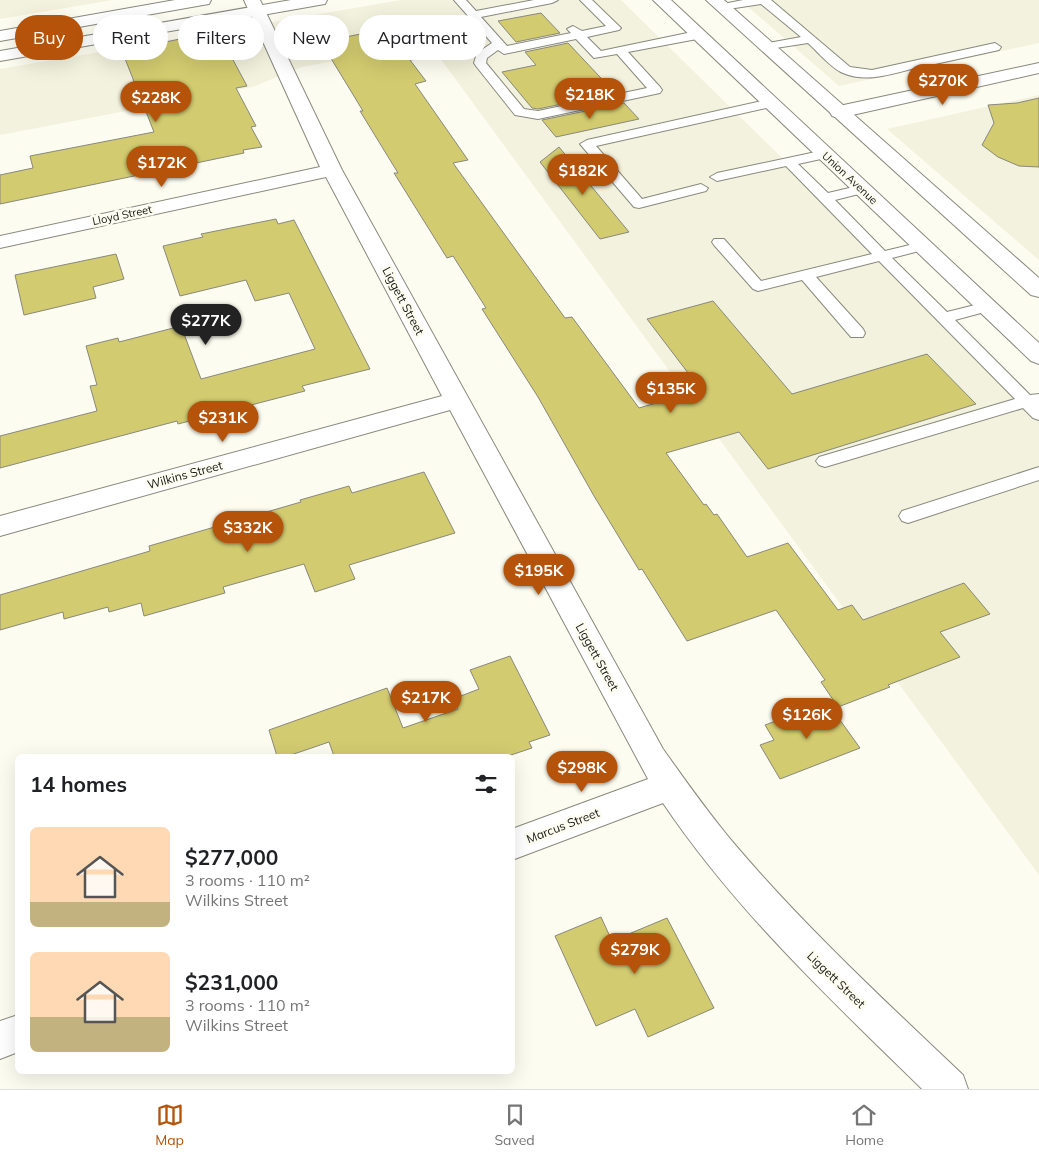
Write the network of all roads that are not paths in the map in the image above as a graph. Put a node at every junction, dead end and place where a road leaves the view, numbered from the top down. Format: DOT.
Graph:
graph roads {
  1 [pos="203,0"];
  2 [pos="320,0"];
  3 [pos="460,0"];
  4 [pos="586,0"];
  5 [pos="661,0"];
  6 [pos="764,0"];
  7 [pos="551,4"];
  8 [pos="718,4"];
  9 [pos="255,6"];
  10 [pos="515,7"];
  11 [pos="474,15"];
  12 [pos="524,16"];
  13 [pos="569,25"];
  14 [pos="486,29"];
  15 [pos="539,31"];
  16 [pos="579,35"];
  17 [pos="698,35"];
  18 [pos="0,36"];
  19 [pos="810,39"];
  20 [pos="549,41"];
  21 [pos="499,44"];
  22 [pos="767,47"];
  23 [pos="995,47"];
  24 [pos="620,50"];
  25 [pos="0,56"];
  26 [pos="925,62"];
  27 [pos="1039,68"];
  28 [pos="957,86"];
  29 [pos="771,103"];
  30 [pos="840,112"];
  31 [pos="825,154"];
  32 [pos="789,162"];
  33 [pos="332,170"];
  34 [pos="717,177"];
  35 [pos="701,188"];
  36 [pos="862,189"];
  37 [pos="825,198"];
  38 [pos="0,242"];
  39 [pos="719,242"];
  40 [pos="922,246"];
  41 [pos="883,256"];
  42 [pos="806,275"];
  43 [pos="1039,290"];
  44 [pos="986,307"];
  45 [pos="944,318"];
  46 [pos="858,333"];
  47 [pos="1039,356"];
  48 [pos="1033,399"];
  49 [pos="457,400"];
  50 [pos="1039,414"];
  51 [pos="825,461"];
  52 [pos="1039,474"];
  53 [pos="908,516"];
  54 [pos="0,526"];
  55 [pos="669,786"];
  56 [pos="515,844"];
  57 [pos="15,1034"];
  58 [pos="0,1040"];
  59 [pos="949,1089"];
  1 -- 18 [label="main road"];
  2 -- 9 [label="main road"];
  3 -- 11 [label="lane"];
  4 -- 16 [label="lane"];
  5 -- 17 [label="main road, Union Avenue"];
  6 -- 8 [label="lane"];
  6 -- 19 [label="lane"];
  7 -- 10 [label="lane"];
  8 -- 22 [label="main road"];
  9 -- 25 [label="main road"];
  9 -- 33 [label="main road, Liggett Street"];
  10 -- 11 [label="lane"];
  10 -- 12 [label="lane"];
  13 -- 16 [label="lane"];
  14 -- 21 [label="lane"];
  15 -- 20 [label="lane"];
  16 -- 20 [label="lane"];
  16 -- 24 [label="lane"];
  17 -- 24 [label="lane"];
  17 -- 29 [label="main road, Union Avenue"];
  19 -- 22 [label="lane"];
  19 -- 26 [label="lane"];
  20 -- 21 [label="lane"];
  21 -- 24 [label="lane"];
  22 -- 30 [label="main road"];
  23 -- 26 [label="lane"];
  26 -- 28 [label="lane"];
  27 -- 28 [label="main road"];
  28 -- 30 [label="main road"];
  29 -- 31 [label="main road, Union Avenue"];
  29 -- 35 [label="lane"];
  30 -- 43 [label="main road"];
  31 -- 32 [label="lane"];
  31 -- 36 [label="main road, Union Avenue"];
  32 -- 34 [label="lane"];
  32 -- 37 [label="lane"];
  33 -- 38 [label="main road, Lloyd Street"];
  33 -- 49 [label="main road, Liggett Street"];
  36 -- 37 [label="lane"];
  36 -- 40 [label="main road, Union Avenue"];
  37 -- 41 [label="lane"];
  39 -- 42 [label="lane"];
  40 -- 41 [label="lane"];
  40 -- 44 [label="main road, Union Avenue"];
  41 -- 42 [label="lane"];
  41 -- 45 [label="lane"];
  42 -- 46 [label="lane"];
  44 -- 45 [label="lane"];
  44 -- 47 [label="main road, Union Avenue"];
  45 -- 48 [label="lane"];
  48 -- 50 [label="lane"];
  48 -- 51 [label="lane"];
  49 -- 54 [label="main road, Wilkins Street"];
  49 -- 55 [label="main road, Liggett Street"];
  52 -- 53 [label="lane"];
  55 -- 56 [label="main road, Marcus Street"];
  55 -- 59 [label="main road, Liggett Street"];
  57 -- 58 [label="main road"];
}
